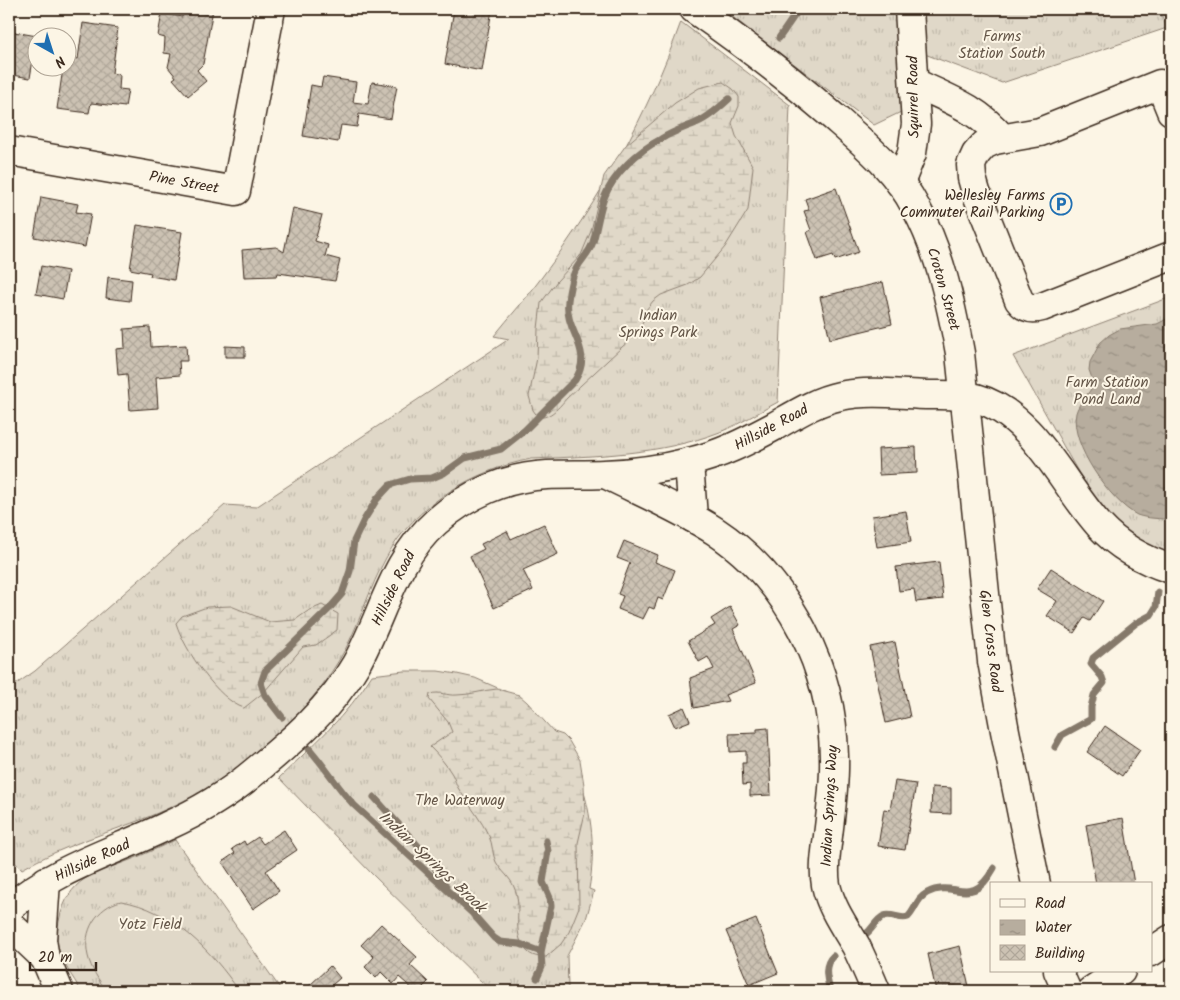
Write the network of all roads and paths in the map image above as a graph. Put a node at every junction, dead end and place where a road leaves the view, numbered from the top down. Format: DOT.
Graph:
graph roads {
  1 [pos="271,9"];
  2 [pos="694,9"];
  3 [pos="909,9"];
  4 [pos="914,83"];
  5 [pos="1171,111"];
  6 [pos="1002,138"];
  7 [pos="9,151"];
  8 [pos="900,183"];
  9 [pos="1171,256"];
  10 [pos="966,396"];
  11 [pos="689,462"];
  12 [pos="606,474"];
  13 [pos="693,518"];
  14 [pos="1171,570"];
  15 [pos="46,881"];
  16 [pos="1036,882"];
  17 [pos="9,908"];
  18 [pos="9,924"];
  19 [pos="1171,939"];
  20 [pos="1152,951"];
  21 [pos="45,958"];
  22 [pos="1058,972"];
  23 [pos="1120,972"];
  24 [pos="59,991"];
  25 [pos="876,991"];
  26 [pos="1067,991"];
  27 [pos="1091,991"];
  1 -- 7 [label="street, Pine Street"];
  2 -- 8 [label="street, Croton Street"];
  3 -- 4 [label="street, Squirrel Road"];
  4 -- 6 [label="street"];
  4 -- 8 [label="street, Squirrel Road"];
  5 -- 6 [label="street"];
  6 -- 9 [label="street"];
  8 -- 10 [label="street, Croton Street"];
  10 -- 11 [label="street, Hillside Road"];
  10 -- 14 [label="street"];
  10 -- 16 [label="street, Glen Cross Road"];
  11 -- 12 [label="street, Hillside Road"];
  11 -- 13 [label="street"];
  12 -- 13 [label="street, Indian Springs Way"];
  12 -- 15 [label="street, Hillside Road"];
  13 -- 25 [label="street, Indian Springs Way"];
  15 -- 17 [label="street, Hillside Road"];
  15 -- 21 [label="street"];
  18 -- 21 [label="street"];
  19 -- 20 [label="street"];
  21 -- 24 [label="street"];
  22 -- 26 [label="street"];
  23 -- 27 [label="street"];
}
